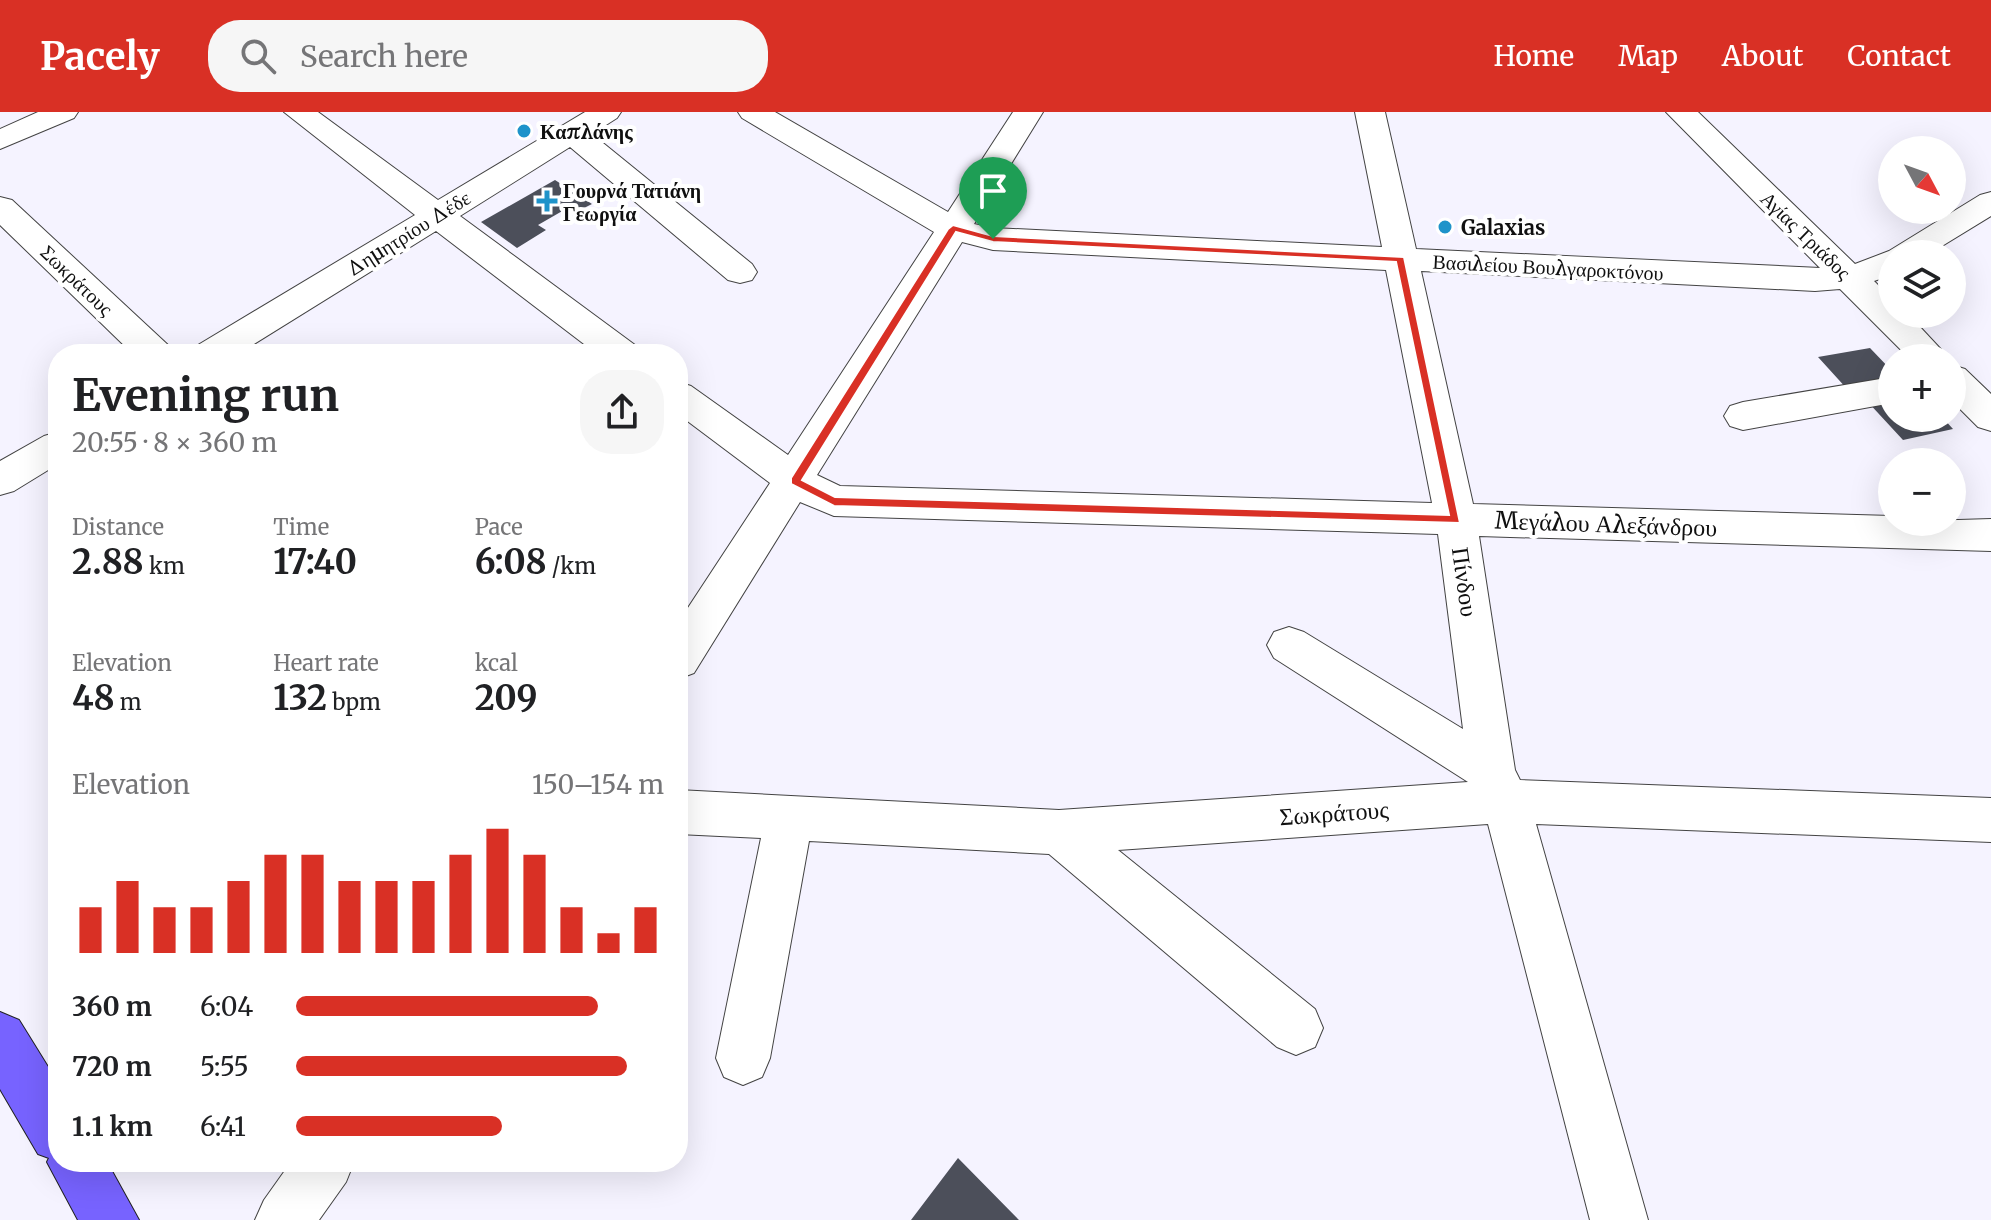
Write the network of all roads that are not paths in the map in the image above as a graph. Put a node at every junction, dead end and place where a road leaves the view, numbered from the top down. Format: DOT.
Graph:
graph roads {
  1 [pos="63,112"];
  2 [pos="299,112"];
  3 [pos="606,112"];
  4 [pos="753,112"];
  5 [pos="1028,112"];
  6 [pos="1370,112"];
  7 [pos="1681,112"];
  8 [pos="572,133"];
  9 [pos="0,140"];
  10 [pos="1991,202"];
  11 [pos="0,207"];
  12 [pos="436,216"];
  13 [pos="953,229"];
  14 [pos="1927,240"];
  15 [pos="1401,259"];
  16 [pos="1878,267"];
  17 [pos="740,272"];
  18 [pos="1850,278"];
  19 [pos="144,344"];
  20 [pos="227,344"];
  21 [pos="609,344"];
  22 [pos="1917,344"];
  23 [pos="1878,392"];
  24 [pos="1966,393"];
  25 [pos="688,402"];
  26 [pos="1743,416"];
  27 [pos="1991,417"];
  28 [pos="48,452"];
  29 [pos="0,480"];
  30 [pos="795,481"];
  31 [pos="1456,520"];
  32 [pos="1991,535"];
  33 [pos="688,645"];
  34 [pos="1289,645"];
  35 [pos="1499,786"];
  36 [pos="688,813"];
  37 [pos="789,818"];
  38 [pos="1991,820"];
  39 [pos="1059,832"];
  40 [pos="1296,1028"];
  41 [pos="0,1039"];
  42 [pos="743,1058"];
  43 [pos="48,1118"];
  44 [pos="81,1172"];
  45 [pos="319,1172"];
  46 [pos="110,1220"];
  47 [pos="284,1220"];
  48 [pos="1619,1220"];
  1 -- 9 [label="street"];
  2 -- 12 [label="street"];
  3 -- 8 [label="street, Δημητρίου Δέδε"];
  4 -- 13 [label="street, Βασιλείου Βουλγαροκτόνου"];
  5 -- 13 [label="street"];
  6 -- 15 [label="street, Πίνδου"];
  7 -- 18 [label="street, Αγίας Τριάδος"];
  8 -- 12 [label="street, Δημητρίου Δέδε"];
  8 -- 17 [label="street"];
  10 -- 14 [label="street"];
  11 -- 19 [label="street, Σωκράτους"];
  12 -- 20 [label="street, Δημητρίου Δέδε"];
  12 -- 21 [label="street"];
  13 -- 15 [label="street, Βασιλείου Βουλγαροκτόνου"];
  13 -- 30 [label="street"];
  15 -- 18 [label="street, Βασιλείου Βουλγαροκτόνου"];
  15 -- 31 [label="street, Πίνδου"];
  16 -- 18 [label="street, Βασιλείου Βουλγαροκτόνου"];
  18 -- 22 [label="street, Αγίας Τριάδος"];
  23 -- 26 [label="street"];
  24 -- 27 [label="street"];
  25 -- 30 [label="street, Μεγάλου Αλεξάνδρου"];
  28 -- 29 [label="street"];
  30 -- 31 [label="street, Μεγάλου Αλεξάνδρου"];
  30 -- 33 [label="street"];
  31 -- 32 [label="street, Μεγάλου Αλεξάνδρου"];
  31 -- 35 [label="street, Πίνδου"];
  34 -- 35 [label="street"];
  35 -- 38 [label="street, Σωκράτους"];
  35 -- 39 [label="street, Σωκράτους"];
  35 -- 48 [label="street, Πίνδου"];
  36 -- 37 [label="street, Σωκράτους"];
  37 -- 39 [label="street, Σωκράτους"];
  37 -- 42 [label="street"];
  39 -- 40 [label="street"];
  41 -- 43 [label="main road"];
  44 -- 46 [label="main road"];
  45 -- 47 [label="street"];
}
